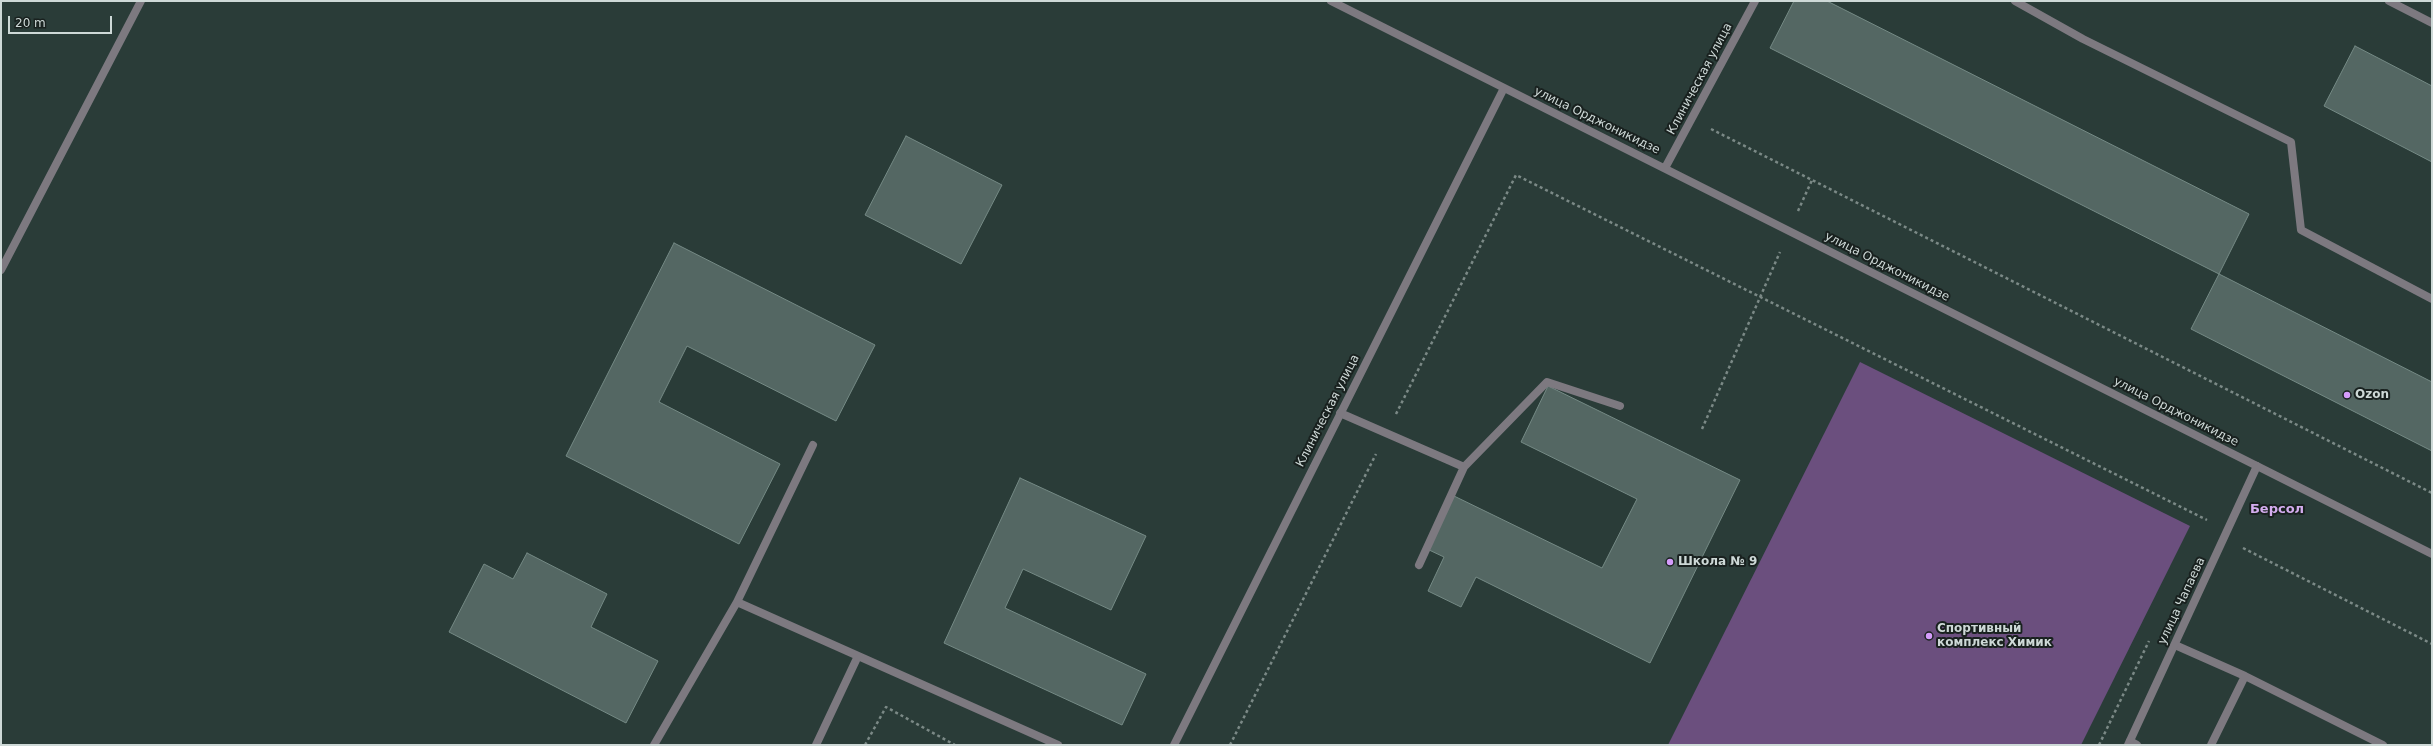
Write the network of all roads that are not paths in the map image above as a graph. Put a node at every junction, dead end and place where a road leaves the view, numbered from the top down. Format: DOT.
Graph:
graph roads {
  1 [pos="141,1"];
  2 [pos="1331,1"];
  3 [pos="1756,1"];
  4 [pos="2015,1"];
  5 [pos="2389,1"];
  6 [pos="2432,23"];
  7 [pos="1504,88"];
  8 [pos="1665,168"];
  9 [pos="1,270"];
  10 [pos="2432,299"];
  11 [pos="1620,406"];
  12 [pos="1340,413"];
  13 [pos="813,445"];
  14 [pos="2257,466"];
  15 [pos="1464,467"];
  16 [pos="2432,554"];
  17 [pos="1419,565"];
  18 [pos="737,602"];
  19 [pos="2174,645"];
  20 [pos="858,656"];
  21 [pos="2245,676"];
  22 [pos="1048,743"];
  23 [pos="2132,744"];
  24 [pos="654,745"];
  25 [pos="816,745"];
  26 [pos="1058,745"];
  27 [pos="1174,745"];
  28 [pos="2211,745"];
  29 [pos="2383,745"];
  1 -- 9 [label="street"];
  2 -- 7 [label="street, улица Орджоникидзе"];
  3 -- 8 [label="street, Клиническая улица"];
  4 -- 10 [label="street"];
  5 -- 6 [label="street"];
  7 -- 8 [label="street, улица Орджоникидзе"];
  7 -- 12 [label="street, Клиническая улица"];
  8 -- 14 [label="street, улица Орджоникидзе"];
  11 -- 15 [label="street"];
  12 -- 15 [label="street"];
  12 -- 27 [label="street, Клиническая улица"];
  13 -- 18 [label="street"];
  14 -- 16 [label="street, улица Орджоникидзе"];
  14 -- 19 [label="street, улица Чапаева"];
  15 -- 17 [label="street"];
  18 -- 20 [label="street"];
  18 -- 24 [label="street"];
  19 -- 21 [label="street"];
  19 -- 23 [label="street, улица Чапаева"];
  20 -- 22 [label="street"];
  20 -- 25 [label="street"];
  21 -- 28 [label="street"];
  21 -- 29 [label="street"];
  22 -- 26 [label="street"];
}
